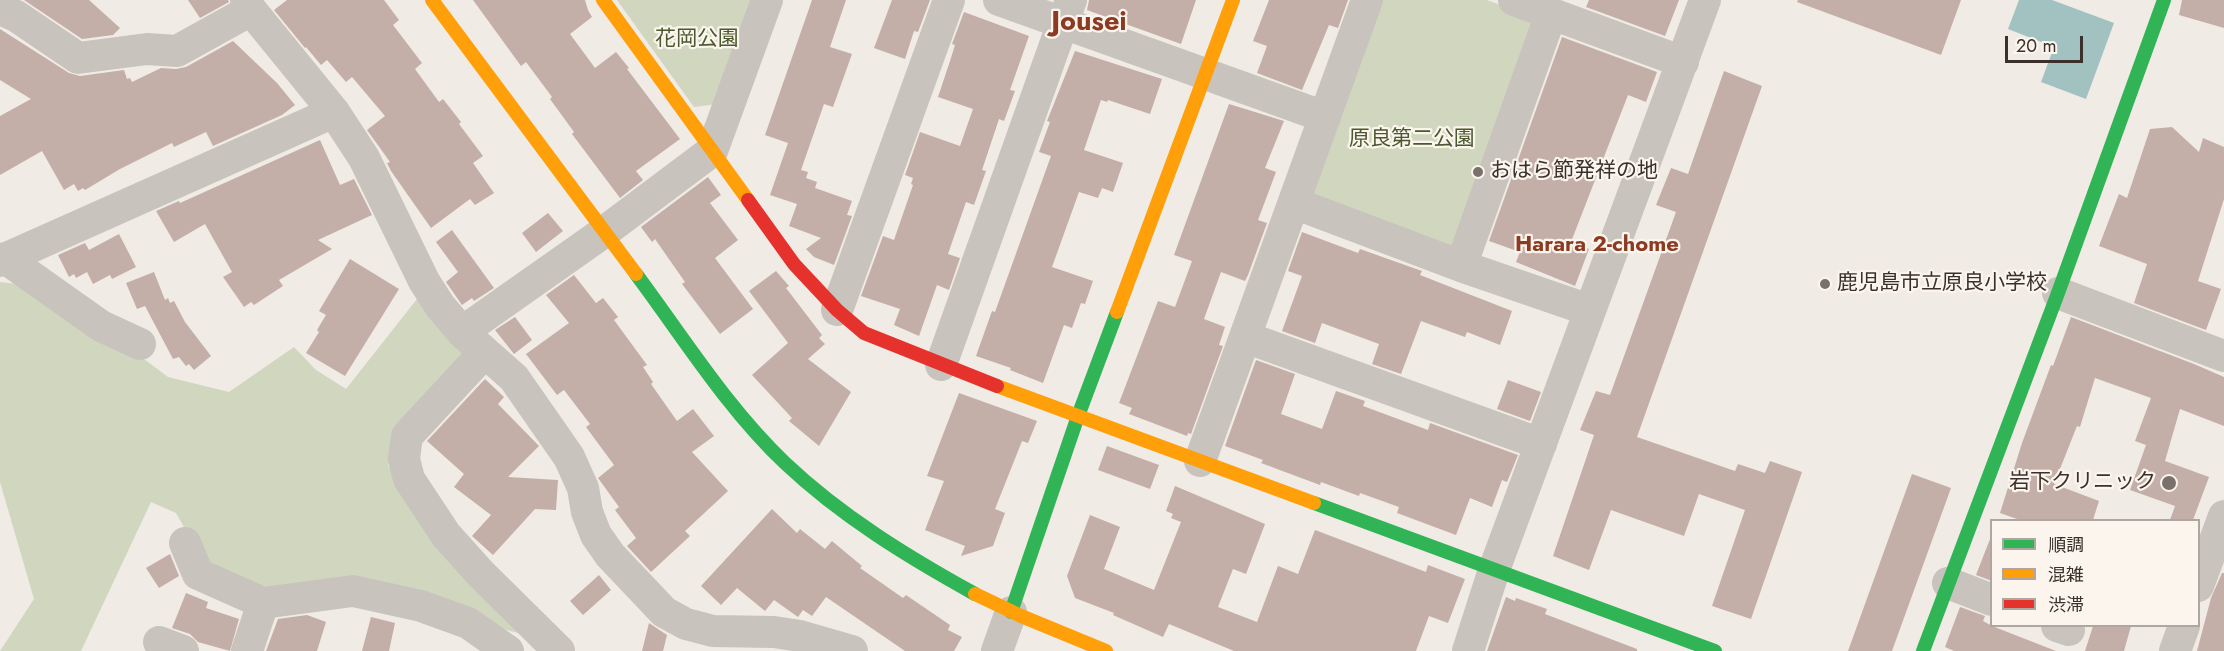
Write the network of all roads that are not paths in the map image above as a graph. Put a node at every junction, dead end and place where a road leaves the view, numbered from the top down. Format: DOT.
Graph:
graph roads {
  1 [pos="432,0"];
  2 [pos="603,0"];
  3 [pos="767,0"];
  4 [pos="949,0"];
  5 [pos="999,0"];
  6 [pos="1233,0"];
  7 [pos="1367,0"];
  8 [pos="1514,0"];
  9 [pos="1705,0"];
  10 [pos="2164,0"];
  11 [pos="248,5"];
  12 [pos="0,9"];
  13 [pos="1067,11"];
  14 [pos="1551,14"];
  15 [pos="1683,62"];
  16 [pos="1205,75"];
  17 [pos="334,112"];
  18 [pos="1325,117"];
  19 [pos="712,151"];
  20 [pos="1294,203"];
  21 [pos="604,232"];
  22 [pos="3,260"];
  23 [pos="1461,266"];
  24 [pos="2058,293"];
  25 [pos="837,310"];
  26 [pos="1589,310"];
  27 [pos="1245,337"];
  28 [pos="473,343"];
  29 [pos="140,344"];
  30 [pos="2224,356"];
  31 [pos="940,365"];
  32 [pos="1078,416"];
  33 [pos="1541,444"];
  34 [pos="1200,461"];
  35 [pos="2224,516"];
  36 [pos="185,543"];
  37 [pos="1494,570"];
  38 [pos="1948,583"];
  39 [pos="2200,583"];
  40 [pos="1990,599"];
  41 [pos="263,603"];
  42 [pos="1011,612"];
  43 [pos="2184,627"];
  44 [pos="247,651"];
  45 [pos="508,651"];
  46 [pos="559,651"];
  47 [pos="852,651"];
  48 [pos="997,651"];
  49 [pos="1106,651"];
  50 [pos="1468,651"];
  51 [pos="1715,651"];
  52 [pos="1923,651"];
  53 [pos="2175,651"];
  1 -- 21 [label="street"];
  2 -- 19 [label="street"];
  3 -- 19 [label="street"];
  4 -- 25 [label="street"];
  5 -- 13 [label="street"];
  6 -- 16 [label="street"];
  7 -- 18 [label="street"];
  8 -- 14 [label="street"];
  9 -- 15 [label="street"];
  10 -- 24 [label="street"];
  11 -- 12 [label="street"];
  11 -- 17 [label="street"];
  13 -- 16 [label="street"];
  13 -- 31 [label="street"];
  14 -- 15 [label="street"];
  14 -- 23 [label="street"];
  15 -- 26 [label="street"];
  16 -- 18 [label="street"];
  16 -- 32 [label="street"];
  17 -- 22 [label="street"];
  17 -- 28 [label="street"];
  18 -- 20 [label="street"];
  19 -- 21 [label="street"];
  19 -- 25 [label="street"];
  20 -- 23 [label="street"];
  20 -- 27 [label="street"];
  21 -- 28 [label="street"];
  21 -- 42 [label="street"];
  22 -- 29 [label="street"];
  23 -- 26 [label="street"];
  24 -- 30 [label="street"];
  24 -- 38 [label="street"];
  25 -- 31 [label="street"];
  26 -- 33 [label="street"];
  27 -- 33 [label="street"];
  27 -- 34 [label="street"];
  28 -- 46 [label="street"];
  28 -- 47 [label="street"];
  31 -- 32 [label="street"];
  32 -- 34 [label="street"];
  32 -- 42 [label="street"];
  33 -- 37 [label="street"];
  34 -- 37 [label="street"];
  35 -- 39 [label="street"];
  36 -- 41 [label="street"];
  37 -- 50 [label="street"];
  37 -- 51 [label="street"];
  38 -- 40 [label="street"];
  38 -- 52 [label="street"];
  41 -- 44 [label="street"];
  41 -- 45 [label="street"];
  42 -- 48 [label="street"];
  42 -- 49 [label="street"];
  43 -- 53 [label="street"];
}
